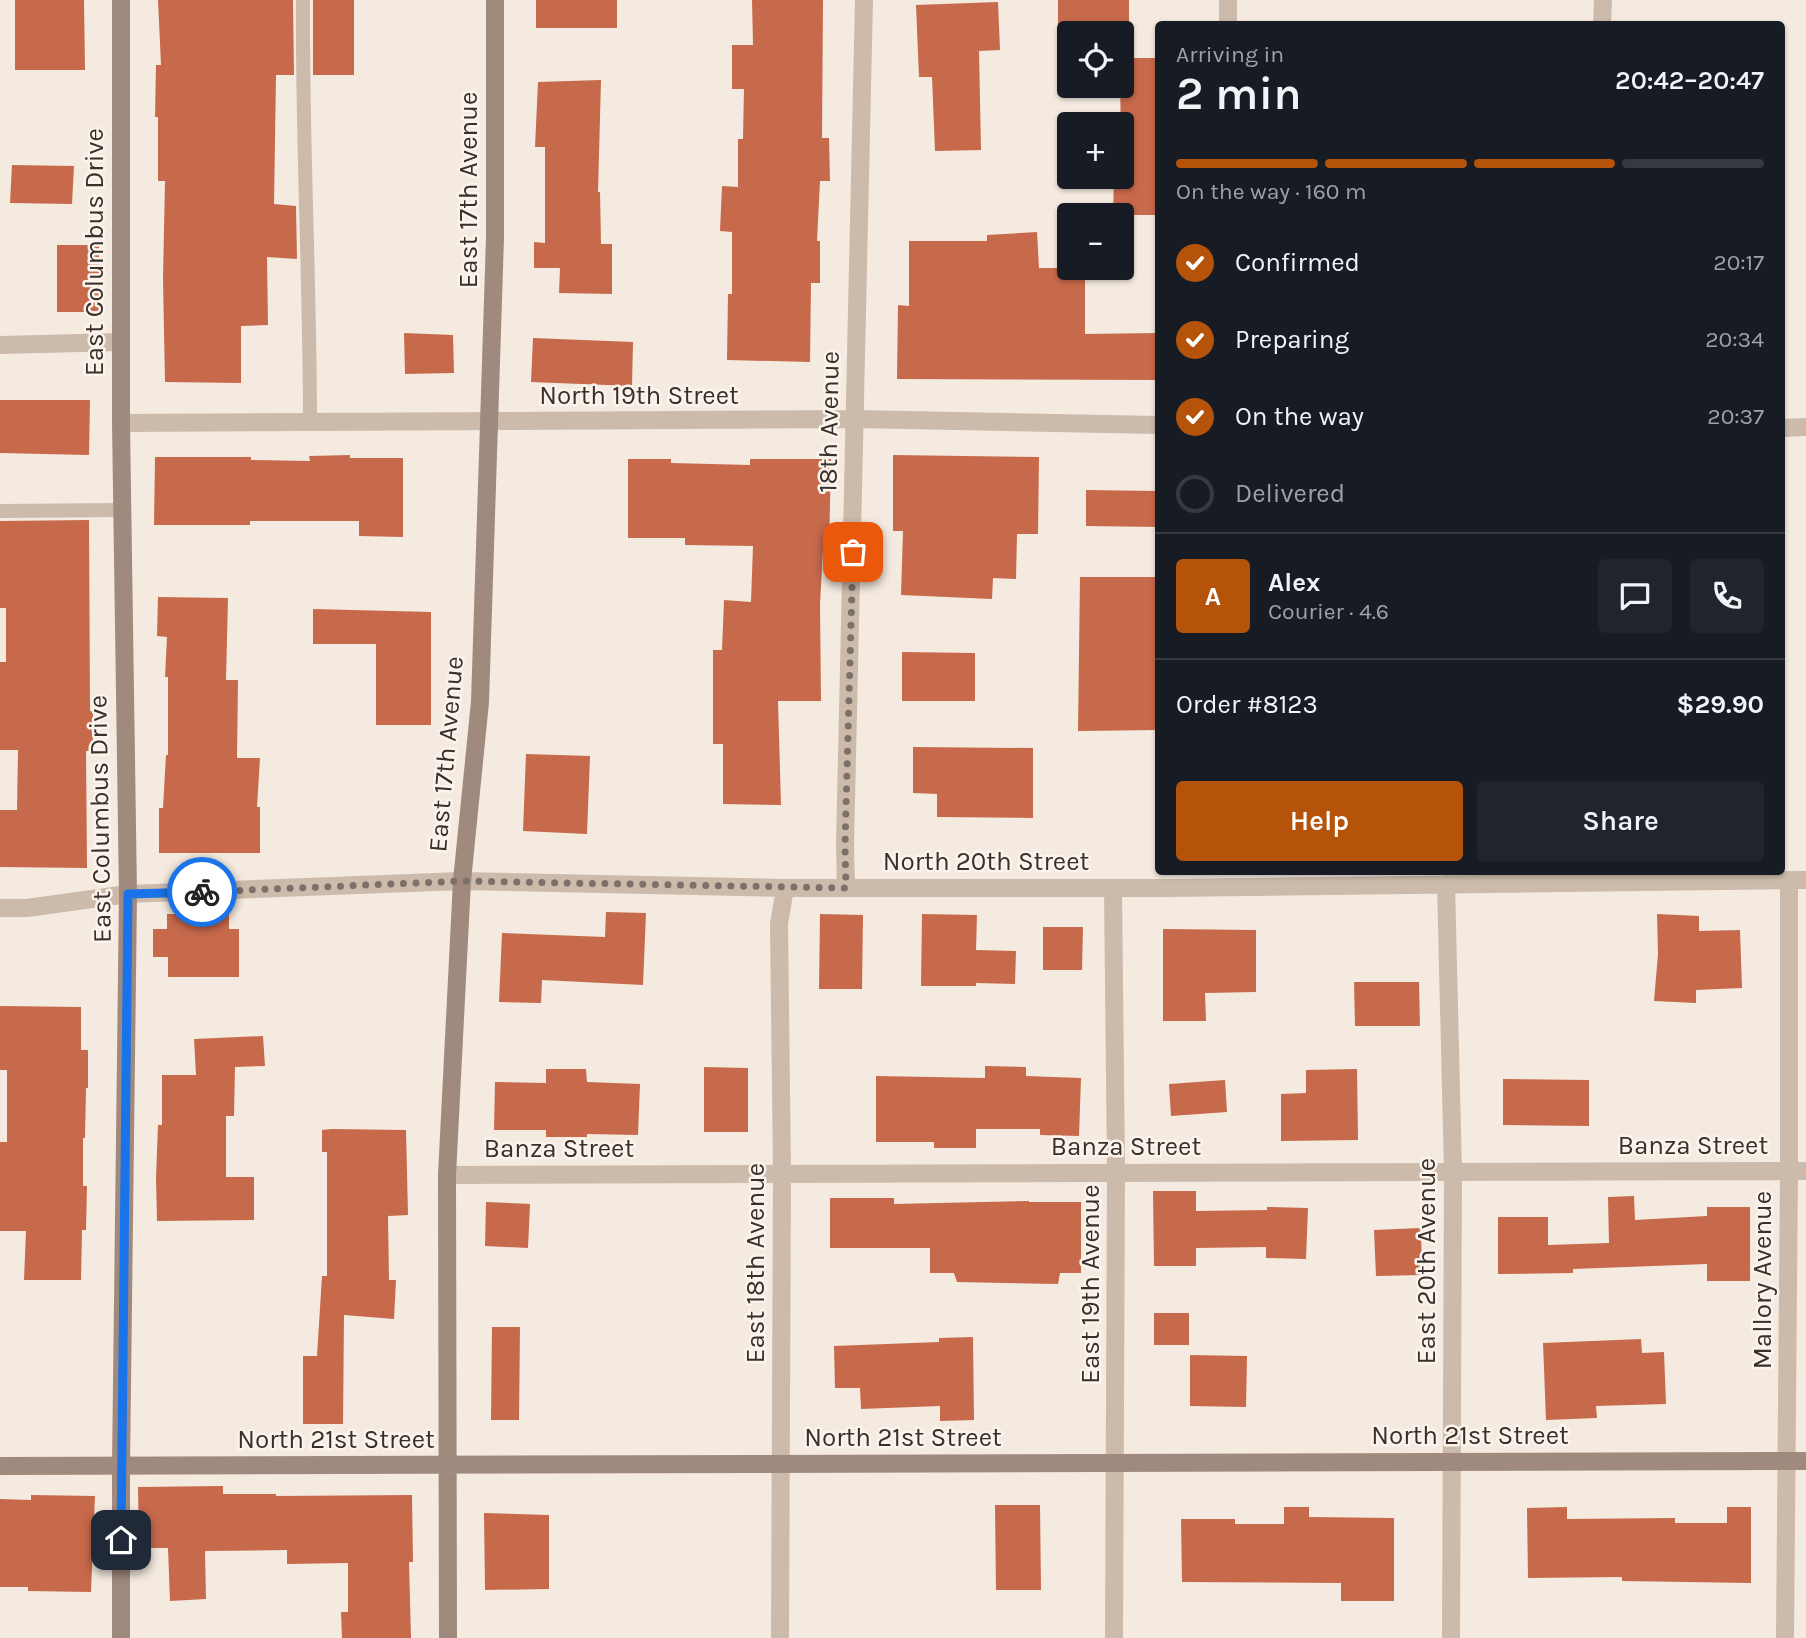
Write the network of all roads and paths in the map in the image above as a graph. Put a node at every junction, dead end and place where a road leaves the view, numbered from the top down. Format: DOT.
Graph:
graph roads {
  1 [pos="121,0"];
  2 [pos="303,0"];
  3 [pos="495,0"];
  4 [pos="864,0"];
  5 [pos="1228,0"];
  6 [pos="1602,0"];
  7 [pos="1228,21"];
  8 [pos="1602,21"];
  9 [pos="121,342"];
  10 [pos="0,345"];
  11 [pos="856,419"];
  12 [pos="489,422"];
  13 [pos="310,423"];
  14 [pos="121,424"];
  15 [pos="1155,425"];
  16 [pos="1806,427"];
  17 [pos="1785,428"];
  18 [pos="122,510"];
  19 [pos="0,511"];
  20 [pos="1600,877"];
  21 [pos="1226,879"];
  22 [pos="1797,880"];
  23 [pos="462,881"];
  24 [pos="1446,884"];
  25 [pos="785,888"];
  26 [pos="846,888"];
  27 [pos="1113,888"];
  28 [pos="128,894"];
  29 [pos="0,908"];
  30 [pos="1798,1171"];
  31 [pos="782,1172"];
  32 [pos="1116,1172"];
  33 [pos="1452,1172"];
  34 [pos="447,1175"];
  35 [pos="1452,1461"];
  36 [pos="1797,1461"];
  37 [pos="1116,1462"];
  38 [pos="780,1463"];
  39 [pos="448,1465"];
  40 [pos="0,1466"];
  41 [pos="121,1466"];
  42 [pos="121,1638"];
  43 [pos="447,1638"];
  44 [pos="780,1638"];
  45 [pos="1114,1638"];
  46 [pos="1451,1638"];
  47 [pos="1785,1638"];
  1 -- 9 [label="main road, East Columbus Drive"];
  2 -- 13 [label="lane"];
  3 -- 12 [label="main road, East 17th Avenue"];
  4 -- 11 [label="street, 18th Avenue"];
  5 -- 7 [label="street"];
  6 -- 8 [label="street"];
  9 -- 10 [label="street"];
  9 -- 14 [label="main road, East Columbus Drive"];
  11 -- 12 [label="street, North 19th Street"];
  11 -- 15 [label="street, North 19th Street"];
  11 -- 26 [label="street, 18th Avenue"];
  12 -- 13 [label="street, North 19th Street"];
  12 -- 23 [label="main road, East 17th Avenue"];
  13 -- 14 [label="street, North 19th Street"];
  14 -- 18 [label="main road, East Columbus Drive"];
  16 -- 17 [label="street"];
  18 -- 19 [label="lane"];
  18 -- 28 [label="main road, East Columbus Drive"];
  20 -- 22 [label="street, North 20th Street"];
  20 -- 24 [label="street, North 20th Street"];
  21 -- 24 [label="street, North 20th Street"];
  21 -- 27 [label="street, North 20th Street"];
  22 -- 30 [label="street, Mallory Avenue"];
  23 -- 25 [label="street, North 20th Street"];
  23 -- 28 [label="street, North 20th Street"];
  23 -- 34 [label="main road, East 17th Avenue"];
  24 -- 33 [label="street, East 20th Avenue"];
  25 -- 26 [label="street, North 20th Street"];
  25 -- 31 [label="street, East 18th Avenue"];
  26 -- 27 [label="street, North 20th Street"];
  27 -- 32 [label="street, East 19th Avenue"];
  28 -- 29 [label="street, North 20th Street"];
  28 -- 41 [label="main road, East Columbus Drive"];
  30 -- 33 [label="street, Banza Street"];
  30 -- 36 [label="street, Mallory Avenue"];
  31 -- 32 [label="street, Banza Street"];
  31 -- 34 [label="street, Banza Street"];
  31 -- 38 [label="street, East 18th Avenue"];
  32 -- 33 [label="street, Banza Street"];
  32 -- 37 [label="street, East 19th Avenue"];
  33 -- 35 [label="street, East 20th Avenue"];
  34 -- 39 [label="main road, East 17th Avenue"];
  35 -- 36 [label="main road, North 21st Street"];
  35 -- 37 [label="main road, North 21st Street"];
  35 -- 46 [label="street, East 20th Avenue"];
  36 -- 47 [label="street, Mallory Avenue"];
  37 -- 38 [label="main road, North 21st Street"];
  37 -- 45 [label="street, East 19th Avenue"];
  38 -- 39 [label="main road, North 21st Street"];
  38 -- 44 [label="street, East 18th Avenue"];
  39 -- 41 [label="main road, North 21st Street"];
  39 -- 43 [label="main road, East 17th Avenue"];
  40 -- 41 [label="main road, North 21st Street"];
  41 -- 42 [label="main road, East Columbus Drive"];
}
